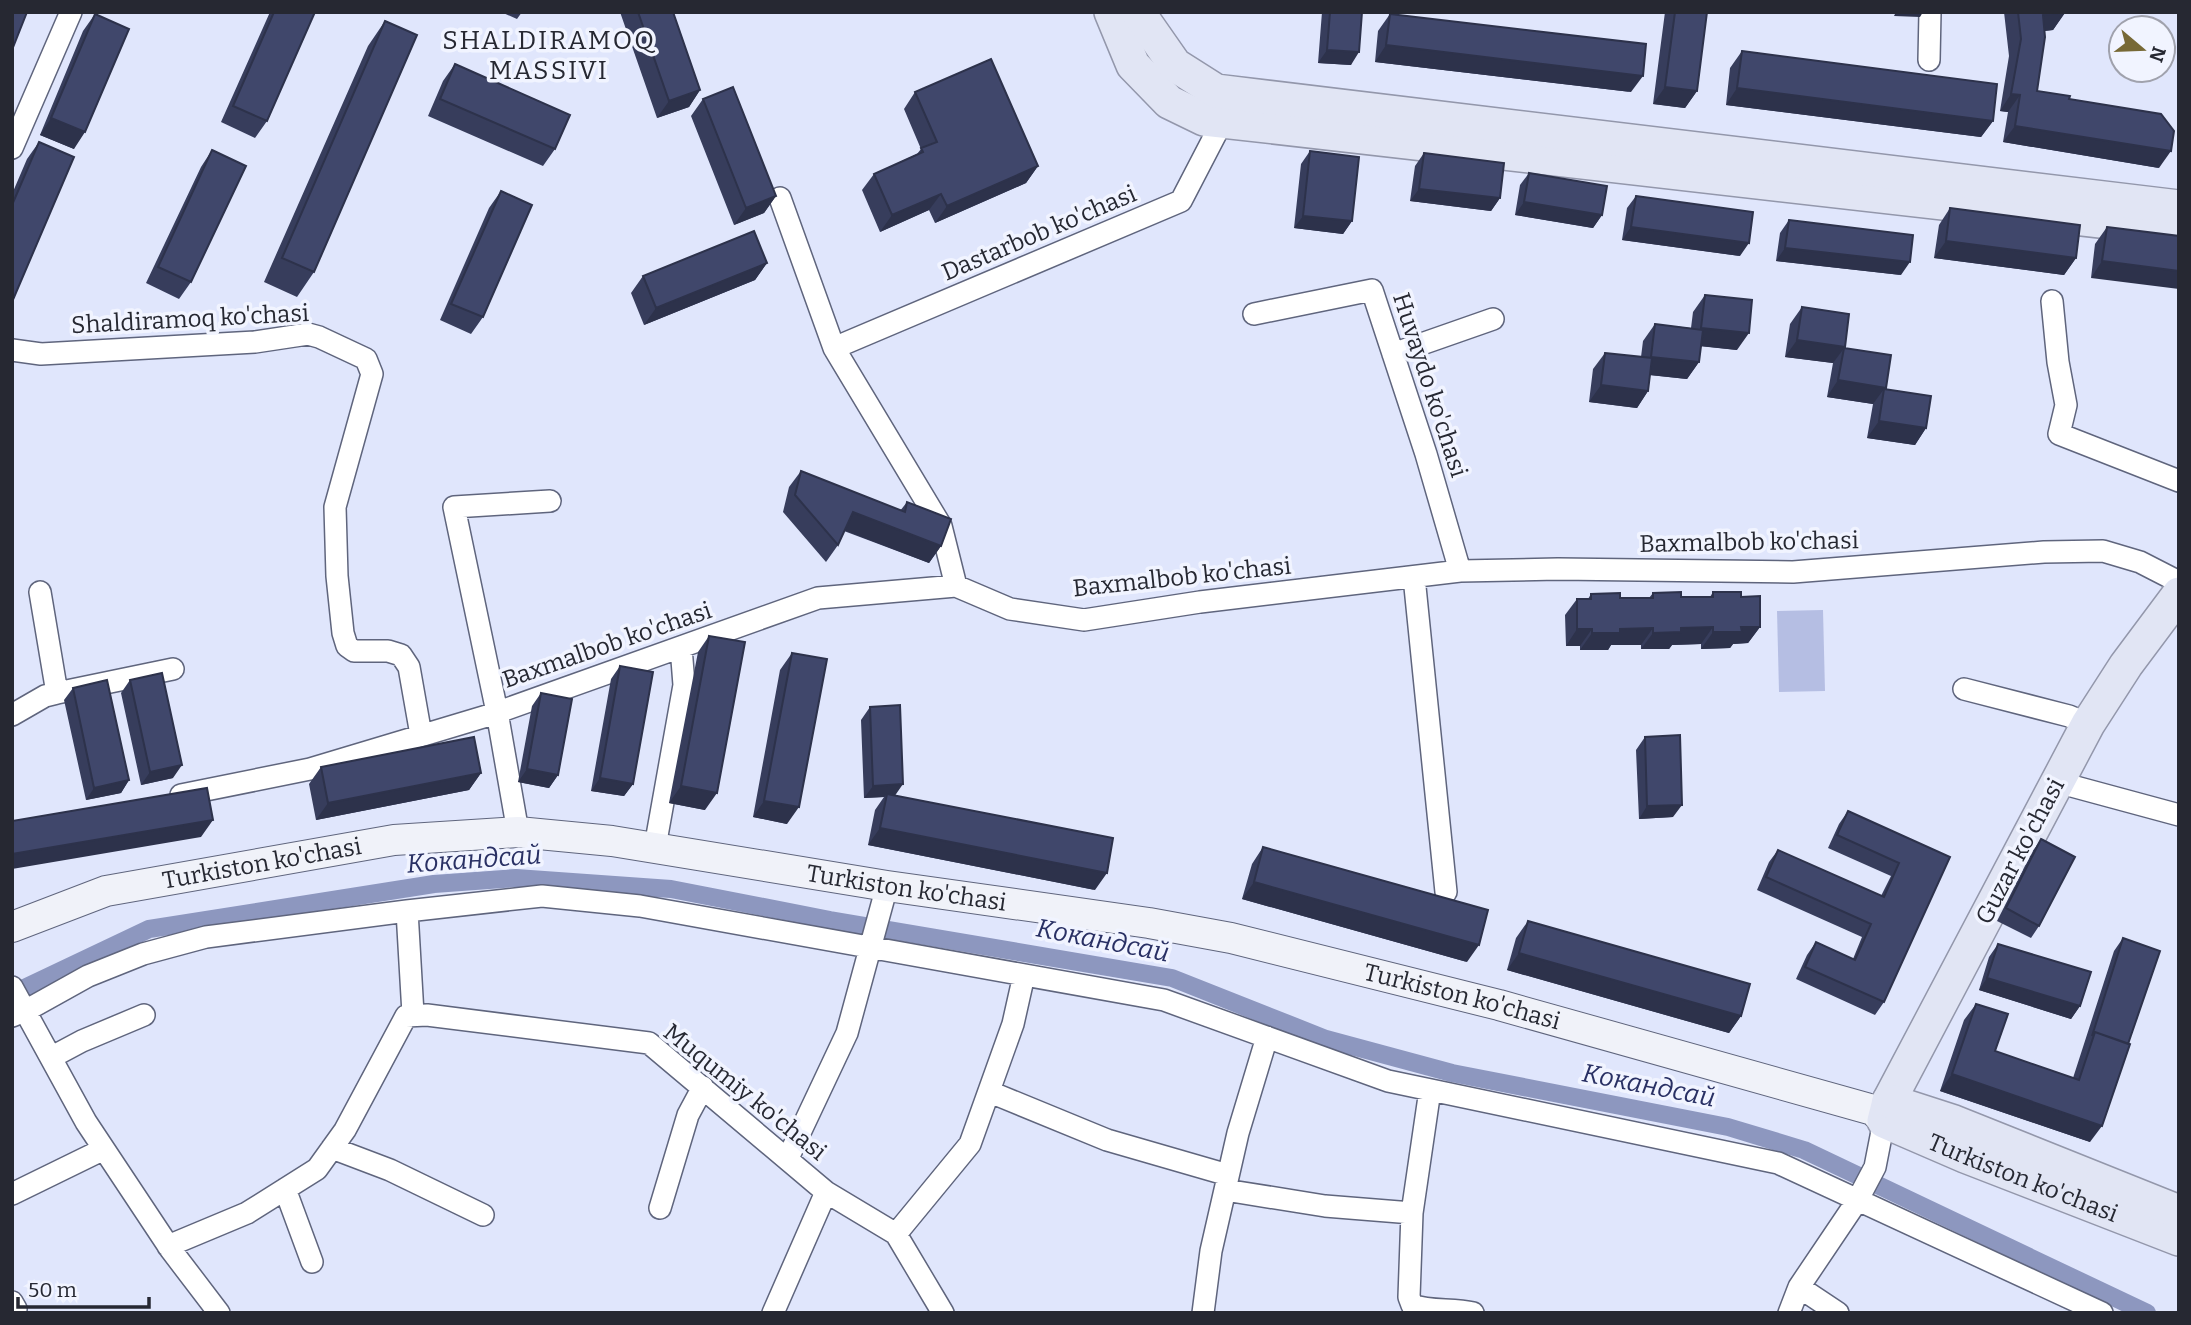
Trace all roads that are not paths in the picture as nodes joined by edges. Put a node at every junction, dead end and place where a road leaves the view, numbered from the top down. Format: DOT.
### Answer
graph roads {
  1 [pos="72,12"];
  2 [pos="1111,12"];
  3 [pos="1138,12"];
  4 [pos="1930,12"];
  5 [pos="1929,60"];
  6 [pos="1222,122"];
  7 [pos="12,148"];
  8 [pos="780,198"];
  9 [pos="2179,207"];
  10 [pos="2179,230"];
  11 [pos="2052,301"];
  12 [pos="1254,314"];
  13 [pos="1493,319"];
  14 [pos="834,348"];
  15 [pos="12,350"];
  16 [pos="1393,354"];
  17 [pos="2179,481"];
  18 [pos="550,501"];
  19 [pos="1460,571"];
  20 [pos="1414,577"];
  21 [pos="2179,582"];
  22 [pos="956,586"];
  23 [pos="40,592"];
  24 [pos="2179,594"];
  25 [pos="681,647"];
  26 [pos="173,669"];
  27 [pos="1964,689"];
  28 [pos="57,693"];
  29 [pos="497,712"];
  30 [pos="12,715"];
  31 [pos="2088,723"];
  32 [pos="421,736"];
  33 [pos="2057,782"];
  34 [pos="161,800"];
  35 [pos="2179,815"];
  36 [pos="518,832"];
  37 [pos="655,847"];
  38 [pos="1446,892"];
  39 [pos="883,898"];
  40 [pos="407,911"];
  41 [pos="12,927"];
  42 [pos="871,947"];
  43 [pos="1024,975"];
  44 [pos="18,1003"];
  45 [pos="413,1014"];
  46 [pos="144,1016"];
  47 [pos="1267,1037"];
  48 [pos="52,1057"];
  49 [pos="703,1087"];
  50 [pos="1430,1090"];
  51 [pos="990,1092"];
  52 [pos="1882,1111"];
  53 [pos="332,1148"];
  54 [pos="104,1149"];
  55 [pos="788,1158"];
  56 [pos="1226,1183"];
  57 [pos="285,1189"];
  58 [pos="827,1192"];
  59 [pos="12,1194"];
  60 [pos="1857,1201"];
  61 [pos="660,1208"];
  62 [pos="2179,1212"];
  63 [pos="1412,1213"];
  64 [pos="483,1216"];
  65 [pos="896,1234"];
  66 [pos="2179,1239"];
  67 [pos="168,1246"];
  68 [pos="312,1262"];
  69 [pos="1799,1287"];
  70 [pos="1463,1312"];
  71 [pos="219,1313"];
  72 [pos="773,1313"];
  73 [pos="943,1313"];
  74 [pos="1203,1313"];
  75 [pos="1789,1313"];
  76 [pos="1838,1313"];
  77 [pos="2102,1313"];
  1 -- 7 [label="street"];
  2 -- 6 [label="main road"];
  3 -- 9 [label="main road"];
  4 -- 5 [label="street"];
  6 -- 10 [label="main road"];
  6 -- 14 [label="street, Dastarbob ko'chasi"];
  8 -- 14 [label="street"];
  11 -- 17 [label="street"];
  12 -- 16 [label="street, Huvaydo ko'chasi"];
  13 -- 16 [label="street"];
  14 -- 22 [label="street"];
  15 -- 32 [label="street, Shaldiramoq ko'chasi"];
  16 -- 19 [label="street, Huvaydo ko'chasi"];
  18 -- 29 [label="street"];
  19 -- 20 [label="street, Baxmalbob ko'chasi"];
  19 -- 21 [label="street, Baxmalbob ko'chasi"];
  20 -- 22 [label="street, Baxmalbob ko'chasi"];
  20 -- 38 [label="street"];
  22 -- 25 [label="street, Baxmalbob ko'chasi"];
  23 -- 28 [label="street"];
  24 -- 31 [label="main road, Guzar ko'chasi"];
  25 -- 29 [label="street, Baxmalbob ko'chasi"];
  25 -- 37 [label="street"];
  26 -- 28 [label="street"];
  27 -- 31 [label="street"];
  28 -- 30 [label="street"];
  29 -- 32 [label="street, Baxmalbob ko'chasi"];
  29 -- 36 [label="street"];
  31 -- 33 [label="main road, Guzar ko'chasi"];
  32 -- 34 [label="street, Baxmalbob ko'chasi"];
  33 -- 35 [label="street"];
  33 -- 52 [label="main road, Guzar ko'chasi"];
  36 -- 37 [label="main road, Turkiston ko'chasi"];
  36 -- 41 [label="main road, Turkiston ko'chasi"];
  37 -- 39 [label="main road, Turkiston ko'chasi"];
  39 -- 42 [label="street"];
  39 -- 52 [label="main road, Turkiston ko'chasi"];
  40 -- 42 [label="street"];
  40 -- 44 [label="street"];
  40 -- 45 [label="street"];
  42 -- 43 [label="street"];
  42 -- 55 [label="street"];
  43 -- 47 [label="street"];
  43 -- 51 [label="street"];
  44 -- 48 [label="street"];
  45 -- 49 [label="street, Muqumiy ko'chasi"];
  45 -- 53 [label="street"];
  46 -- 48 [label="street"];
  47 -- 50 [label="street"];
  47 -- 56 [label="street"];
  48 -- 54 [label="street"];
  49 -- 55 [label="street, Muqumiy ko'chasi"];
  49 -- 61 [label="street"];
  50 -- 60 [label="street"];
  50 -- 63 [label="street"];
  51 -- 56 [label="street"];
  51 -- 65 [label="street"];
  52 -- 60 [label="street"];
  52 -- 62 [label="main road, Turkiston ko'chasi"];
  52 -- 66 [label="main road, Turkiston ko'chasi"];
  53 -- 57 [label="street"];
  53 -- 64 [label="street"];
  54 -- 59 [label="street"];
  54 -- 67 [label="street"];
  55 -- 58 [label="street, Muqumiy ko'chasi"];
  56 -- 63 [label="street"];
  56 -- 74 [label="street"];
  57 -- 67 [label="street"];
  57 -- 68 [label="street"];
  58 -- 65 [label="street, Muqumiy ko'chasi"];
  58 -- 72 [label="street"];
  60 -- 69 [label="street"];
  60 -- 77 [label="street"];
  63 -- 70 [label="street"];
  65 -- 73 [label="street, Muqumiy ko'chasi"];
  67 -- 71 [label="street"];
  69 -- 75 [label="street"];
  69 -- 76 [label="street"];
}
